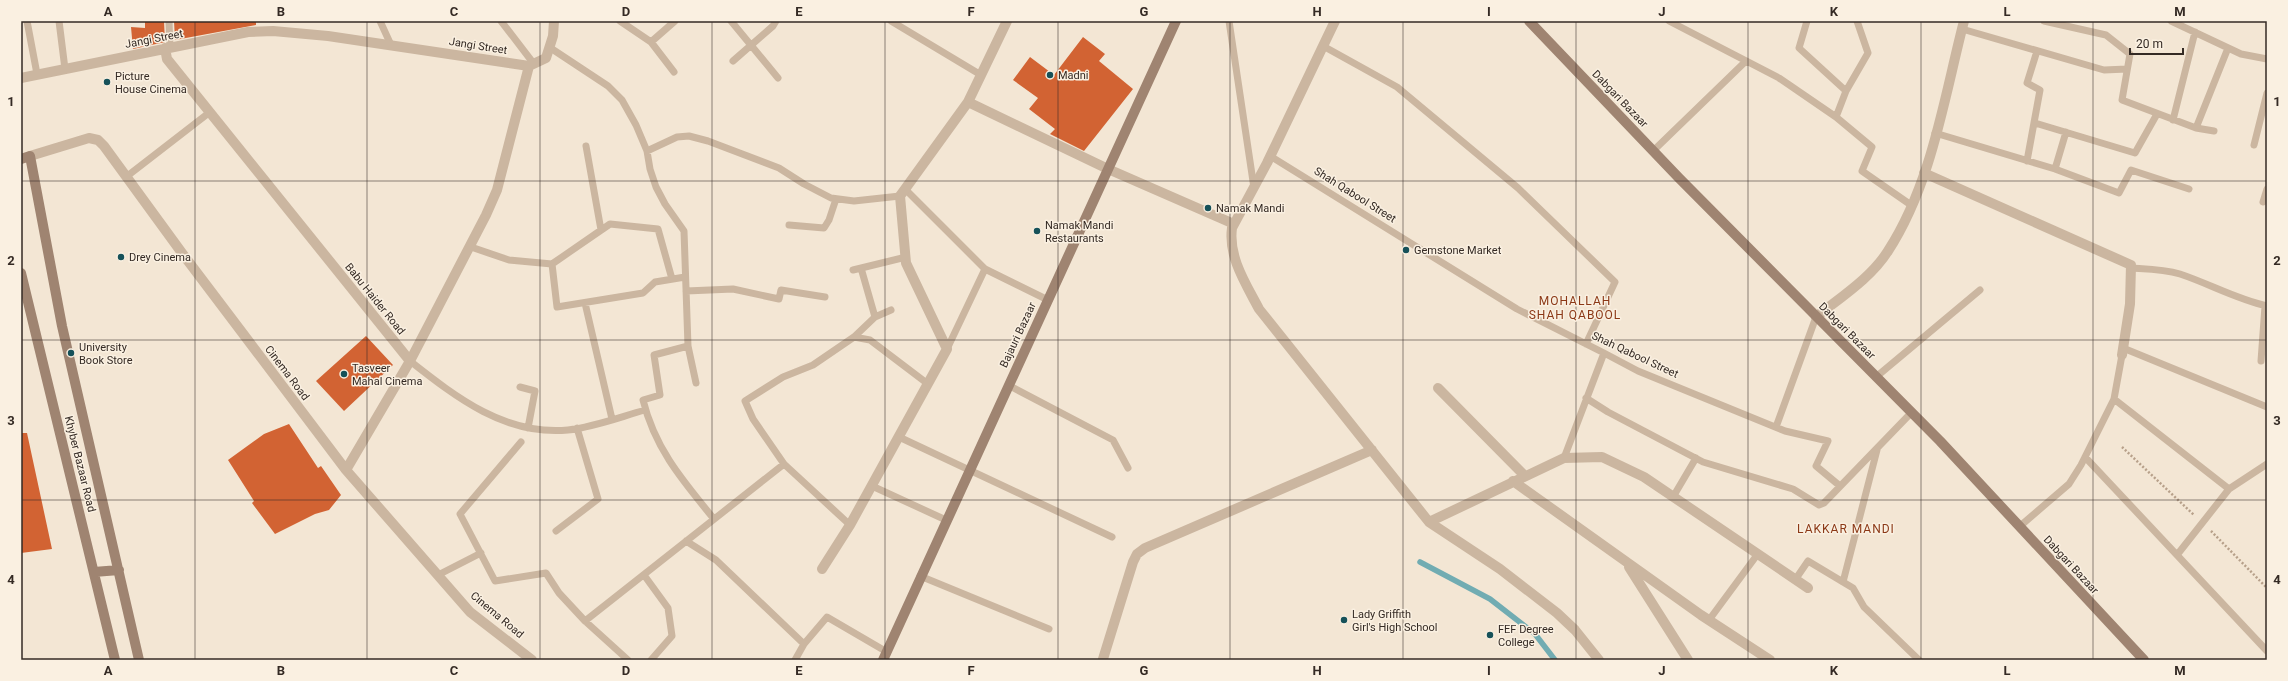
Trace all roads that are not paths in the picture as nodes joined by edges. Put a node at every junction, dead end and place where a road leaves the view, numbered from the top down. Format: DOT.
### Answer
graph roads {
  1 [pos="28,21"];
  2 [pos="58,21"];
  3 [pos="169,21"];
  4 [pos="380,21"];
  5 [pos="501,21"];
  6 [pos="554,21"];
  7 [pos="620,21"];
  8 [pos="676,21"];
  9 [pos="731,21"];
  10 [pos="776,21"];
  11 [pos="891,21"];
  12 [pos="1007,21"];
  13 [pos="1176,21"];
  14 [pos="1229,21"];
  15 [pos="1335,21"];
  16 [pos="1529,21"];
  17 [pos="1669,21"];
  18 [pos="1807,21"];
  19 [pos="1857,21"];
  20 [pos="2044,21"];
  21 [pos="2171,21"];
  22 [pos="2073,24"];
  23 [pos="1963,25"];
  24 [pos="2188,25"];
  25 [pos="2195,32"];
  26 [pos="651,42"];
  27 [pos="391,45"];
  28 [pos="751,45"];
  29 [pos="1323,46"];
  30 [pos="168,48"];
  31 [pos="549,48"];
  32 [pos="2228,48"];
  33 [pos="2038,51"];
  34 [pos="2267,59"];
  35 [pos="733,61"];
  36 [pos="1746,61"];
  37 [pos="532,65"];
  38 [pos="65,69"];
  39 [pos="2127,69"];
  40 [pos="674,72"];
  41 [pos="37,74"];
  42 [pos="981,75"];
  43 [pos="21,78"];
  44 [pos="778,78"];
  45 [pos="1846,91"];
  46 [pos="2267,93"];
  47 [pos="968,102"];
  48 [pos="210,112"];
  49 [pos="2157,114"];
  50 [pos="1836,117"];
  51 [pos="2173,120"];
  52 [pos="2035,123"];
  53 [pos="2196,128"];
  54 [pos="2214,131"];
  55 [pos="2066,132"];
  56 [pos="1935,133"];
  57 [pos="586,146"];
  58 [pos="2254,146"];
  59 [pos="647,151"];
  60 [pos="1653,151"];
  61 [pos="1270,156"];
  62 [pos="25,158"];
  63 [pos="2027,161"];
  64 [pos="1108,168"];
  65 [pos="2055,169"];
  66 [pos="1924,173"];
  67 [pos="126,176"];
  68 [pos="1254,188"];
  69 [pos="2189,189"];
  70 [pos="2267,189"];
  71 [pos="903,192"];
  72 [pos="836,199"];
  73 [pos="2263,202"];
  74 [pos="1911,205"];
  75 [pos="1234,224"];
  76 [pos="789,226"];
  77 [pos="601,230"];
  78 [pos="470,247"];
  79 [pos="906,257"];
  80 [pos="552,264"];
  81 [pos="861,268"];
  82 [pos="985,268"];
  83 [pos="2131,268"];
  84 [pos="853,270"];
  85 [pos="21,273"];
  86 [pos="685,278"];
  87 [pos="672,279"];
  88 [pos="1980,290"];
  89 [pos="686,291"];
  90 [pos="825,296"];
  91 [pos="1048,300"];
  92 [pos="585,303"];
  93 [pos="2266,306"];
  94 [pos="890,310"];
  95 [pos="874,317"];
  96 [pos="1816,317"];
  97 [pos="854,337"];
  98 [pos="2265,342"];
  99 [pos="1586,344"];
  100 [pos="688,346"];
  101 [pos="947,349"];
  102 [pos="2122,351"];
  103 [pos="1604,353"];
  104 [pos="410,361"];
  105 [pos="2261,361"];
  106 [pos="1876,377"];
  107 [pos="696,383"];
  108 [pos="928,384"];
  109 [pos="1008,385"];
  110 [pos="520,387"];
  111 [pos="1438,388"];
  112 [pos="1586,398"];
  113 [pos="2114,399"];
  114 [pos="2267,407"];
  115 [pos="645,410"];
  116 [pos="1911,413"];
  117 [pos="612,419"];
  118 [pos="1776,427"];
  119 [pos="528,428"];
  120 [pos="577,428"];
  121 [pos="899,437"];
  122 [pos="521,442"];
  123 [pos="1877,448"];
  124 [pos="1372,450"];
  125 [pos="2085,457"];
  126 [pos="1564,458"];
  127 [pos="1696,458"];
  128 [pos="784,464"];
  129 [pos="2267,464"];
  130 [pos="1128,468"];
  131 [pos="346,470"];
  132 [pos="969,471"];
  133 [pos="1525,476"];
  134 [pos="1513,481"];
  135 [pos="872,486"];
  136 [pos="1840,486"];
  137 [pos="2228,489"];
  138 [pos="1673,497"];
  139 [pos="714,519"];
  140 [pos="946,520"];
  141 [pos="1429,522"];
  142 [pos="850,525"];
  143 [pos="2019,527"];
  144 [pos="556,531"];
  145 [pos="1112,537"];
  146 [pos="686,541"];
  147 [pos="481,553"];
  148 [pos="1757,554"];
  149 [pos="2177,555"];
  150 [pos="1627,563"];
  151 [pos="822,569"];
  152 [pos="119,570"];
  153 [pos="94,572"];
  154 [pos="644,575"];
  155 [pos="438,576"];
  156 [pos="920,576"];
  157 [pos="1795,580"];
  158 [pos="1843,582"];
  159 [pos="1808,588"];
  160 [pos="1709,620"];
  161 [pos="585,621"];
  162 [pos="1049,629"];
  163 [pos="804,644"];
  164 [pos="2267,652"];
  165 [pos="885,656"];
  166 [pos="1103,659"];
  167 [pos="115,660"];
  168 [pos="139,660"];
  169 [pos="532,660"];
  170 [pos="628,660"];
  171 [pos="651,660"];
  172 [pos="795,660"];
  173 [pos="1598,660"];
  174 [pos="1688,660"];
  175 [pos="1770,660"];
  176 [pos="1919,660"];
  177 [pos="2144,660"];
  1 -- 41 [label="lane"];
  2 -- 38 [label="lane"];
  3 -- 30 [label="lane"];
  4 -- 27 [label="lane"];
  5 -- 37 [label="lane"];
  6 -- 31 [label="street"];
  7 -- 26 [label="lane"];
  8 -- 26 [label="lane"];
  9 -- 28 [label="lane"];
  10 -- 28 [label="lane"];
  11 -- 42 [label="lane"];
  12 -- 42 [label="street"];
  13 -- 64 [label="street, Bajauri Bazaar"];
  14 -- 68 [label="lane"];
  15 -- 29 [label="street"];
  16 -- 60 [label="street, Dabgari Bazaar"];
  17 -- 36 [label="lane"];
  18 -- 45 [label="lane"];
  19 -- 45 [label="lane"];
  20 -- 22 [label="lane"];
  21 -- 24 [label="lane"];
  22 -- 39 [label="lane"];
  23 -- 33 [label="lane"];
  23 -- 56 [label="street"];
  24 -- 25 [label="lane"];
  25 -- 32 [label="lane"];
  25 -- 51 [label="lane"];
  26 -- 40 [label="lane"];
  27 -- 30 [label="street, Jangi Street"];
  27 -- 37 [label="street, Jangi Street"];
  28 -- 35 [label="lane"];
  28 -- 44 [label="lane"];
  29 -- 61 [label="street"];
  29 -- 99 [label="lane"];
  30 -- 38 [label="street, Jangi Street"];
  30 -- 48 [label="street, Babu Haider Road"];
  31 -- 37 [label="street"];
  31 -- 59 [label="lane"];
  32 -- 34 [label="lane"];
  32 -- 53 [label="lane"];
  33 -- 39 [label="lane"];
  33 -- 52 [label="lane"];
  36 -- 50 [label="lane"];
  36 -- 60 [label="lane"];
  37 -- 78 [label="street"];
  38 -- 41 [label="street, Jangi Street"];
  39 -- 49 [label="lane"];
  41 -- 43 [label="street, Jangi Street"];
  42 -- 47 [label="street"];
  45 -- 50 [label="lane"];
  46 -- 58 [label="lane"];
  47 -- 64 [label="street"];
  47 -- 71 [label="street"];
  48 -- 67 [label="lane"];
  48 -- 104 [label="street, Babu Haider Road"];
  49 -- 51 [label="lane"];
  49 -- 55 [label="lane"];
  50 -- 74 [label="lane"];
  51 -- 53 [label="lane"];
  52 -- 55 [label="lane"];
  52 -- 63 [label="lane"];
  53 -- 54 [label="lane"];
  55 -- 65 [label="lane"];
  56 -- 63 [label="lane"];
  56 -- 66 [label="street"];
  57 -- 77 [label="lane"];
  59 -- 72 [label="lane"];
  59 -- 86 [label="lane"];
  60 -- 96 [label="street, Dabgari Bazaar"];
  61 -- 68 [label="street"];
  61 -- 99 [label="lane, Shah Qabool Street"];
  62 -- 67 [label="street, Cinema Road"];
  62 -- 152 [label="street"];
  63 -- 65 [label="lane"];
  64 -- 75 [label="street"];
  64 -- 91 [label="street, Bajauri Bazaar"];
  65 -- 69 [label="lane"];
  66 -- 74 [label="street"];
  66 -- 83 [label="street"];
  67 -- 131 [label="street, Cinema Road"];
  68 -- 75 [label="street"];
  70 -- 73 [label="lane"];
  71 -- 72 [label="lane"];
  71 -- 79 [label="street"];
  71 -- 82 [label="lane"];
  72 -- 76 [label="lane"];
  74 -- 96 [label="street"];
  75 -- 124 [label="street"];
  77 -- 80 [label="lane"];
  77 -- 87 [label="lane"];
  78 -- 80 [label="lane"];
  78 -- 104 [label="street"];
  79 -- 81 [label="lane"];
  79 -- 101 [label="street"];
  80 -- 92 [label="lane"];
  81 -- 84 [label="lane"];
  81 -- 95 [label="lane"];
  82 -- 91 [label="lane"];
  82 -- 101 [label="lane"];
  83 -- 93 [label="lane"];
  83 -- 102 [label="street"];
  85 -- 153 [label="street, Khyber Bazaar Road"];
  86 -- 87 [label="lane"];
  86 -- 89 [label="lane"];
  87 -- 92 [label="lane"];
  88 -- 106 [label="lane"];
  89 -- 90 [label="lane"];
  89 -- 100 [label="lane"];
  91 -- 109 [label="street, Bajauri Bazaar"];
  92 -- 117 [label="lane"];
  93 -- 98 [label="lane"];
  94 -- 95 [label="lane"];
  95 -- 97 [label="lane"];
  96 -- 106 [label="street, Dabgari Bazaar"];
  96 -- 118 [label="lane"];
  97 -- 108 [label="lane"];
  97 -- 128 [label="lane"];
  98 -- 105 [label="lane"];
  99 -- 103 [label="lane, Shah Qabool Street"];
  100 -- 107 [label="lane"];
  100 -- 115 [label="lane"];
  101 -- 108 [label="street"];
  102 -- 113 [label="lane"];
  102 -- 114 [label="lane"];
  103 -- 112 [label="lane"];
  103 -- 118 [label="lane, Shah Qabool Street"];
  104 -- 119 [label="lane, Babu Haider Road"];
  104 -- 131 [label="street"];
  106 -- 116 [label="street, Dabgari Bazaar"];
  108 -- 121 [label="street"];
  109 -- 130 [label="lane"];
  109 -- 132 [label="street, Bajauri Bazaar"];
  110 -- 119 [label="lane"];
  111 -- 133 [label="street"];
  112 -- 126 [label="lane"];
  112 -- 127 [label="lane"];
  113 -- 125 [label="lane"];
  113 -- 137 [label="lane"];
  115 -- 117 [label="lane, Babu Haider Road"];
  115 -- 139 [label="lane"];
  116 -- 123 [label="lane"];
  116 -- 143 [label="street, Dabgari Bazaar"];
  117 -- 120 [label="lane, Babu Haider Road"];
  118 -- 136 [label="lane, Shah Qabool Street"];
  119 -- 120 [label="lane, Babu Haider Road"];
  120 -- 144 [label="lane"];
  121 -- 132 [label="lane"];
  121 -- 135 [label="street"];
  122 -- 147 [label="lane"];
  123 -- 136 [label="lane"];
  123 -- 158 [label="lane"];
  124 -- 141 [label="street"];
  124 -- 166 [label="street"];
  125 -- 143 [label="lane"];
  125 -- 149 [label="lane"];
  126 -- 133 [label="street"];
  126 -- 138 [label="street"];
  127 -- 136 [label="lane"];
  127 -- 138 [label="lane"];
  128 -- 139 [label="lane"];
  128 -- 142 [label="lane"];
  129 -- 137 [label="lane"];
  131 -- 155 [label="street, Cinema Road"];
  132 -- 140 [label="street, Bajauri Bazaar"];
  132 -- 145 [label="lane"];
  133 -- 134 [label="street"];
  134 -- 141 [label="street"];
  134 -- 150 [label="street"];
  135 -- 140 [label="lane"];
  135 -- 142 [label="street"];
  137 -- 149 [label="lane"];
  138 -- 148 [label="street"];
  139 -- 146 [label="lane"];
  140 -- 156 [label="street, Bajauri Bazaar"];
  141 -- 173 [label="street"];
  142 -- 151 [label="street"];
  143 -- 177 [label="street, Dabgari Bazaar"];
  146 -- 154 [label="lane"];
  146 -- 163 [label="lane"];
  147 -- 155 [label="lane"];
  147 -- 161 [label="lane"];
  148 -- 157 [label="street"];
  148 -- 160 [label="lane"];
  149 -- 164 [label="lane"];
  150 -- 160 [label="street"];
  150 -- 174 [label="street"];
  152 -- 153 [label="street"];
  152 -- 168 [label="street"];
  153 -- 167 [label="street, Khyber Bazaar Road"];
  154 -- 161 [label="lane"];
  154 -- 171 [label="lane"];
  155 -- 169 [label="street, Cinema Road"];
  156 -- 162 [label="lane"];
  156 -- 165 [label="street, Bajauri Bazaar"];
  157 -- 158 [label="lane"];
  157 -- 159 [label="street"];
  158 -- 176 [label="lane"];
  160 -- 175 [label="street"];
  161 -- 170 [label="lane"];
  163 -- 165 [label="lane"];
  163 -- 172 [label="lane"];
}
